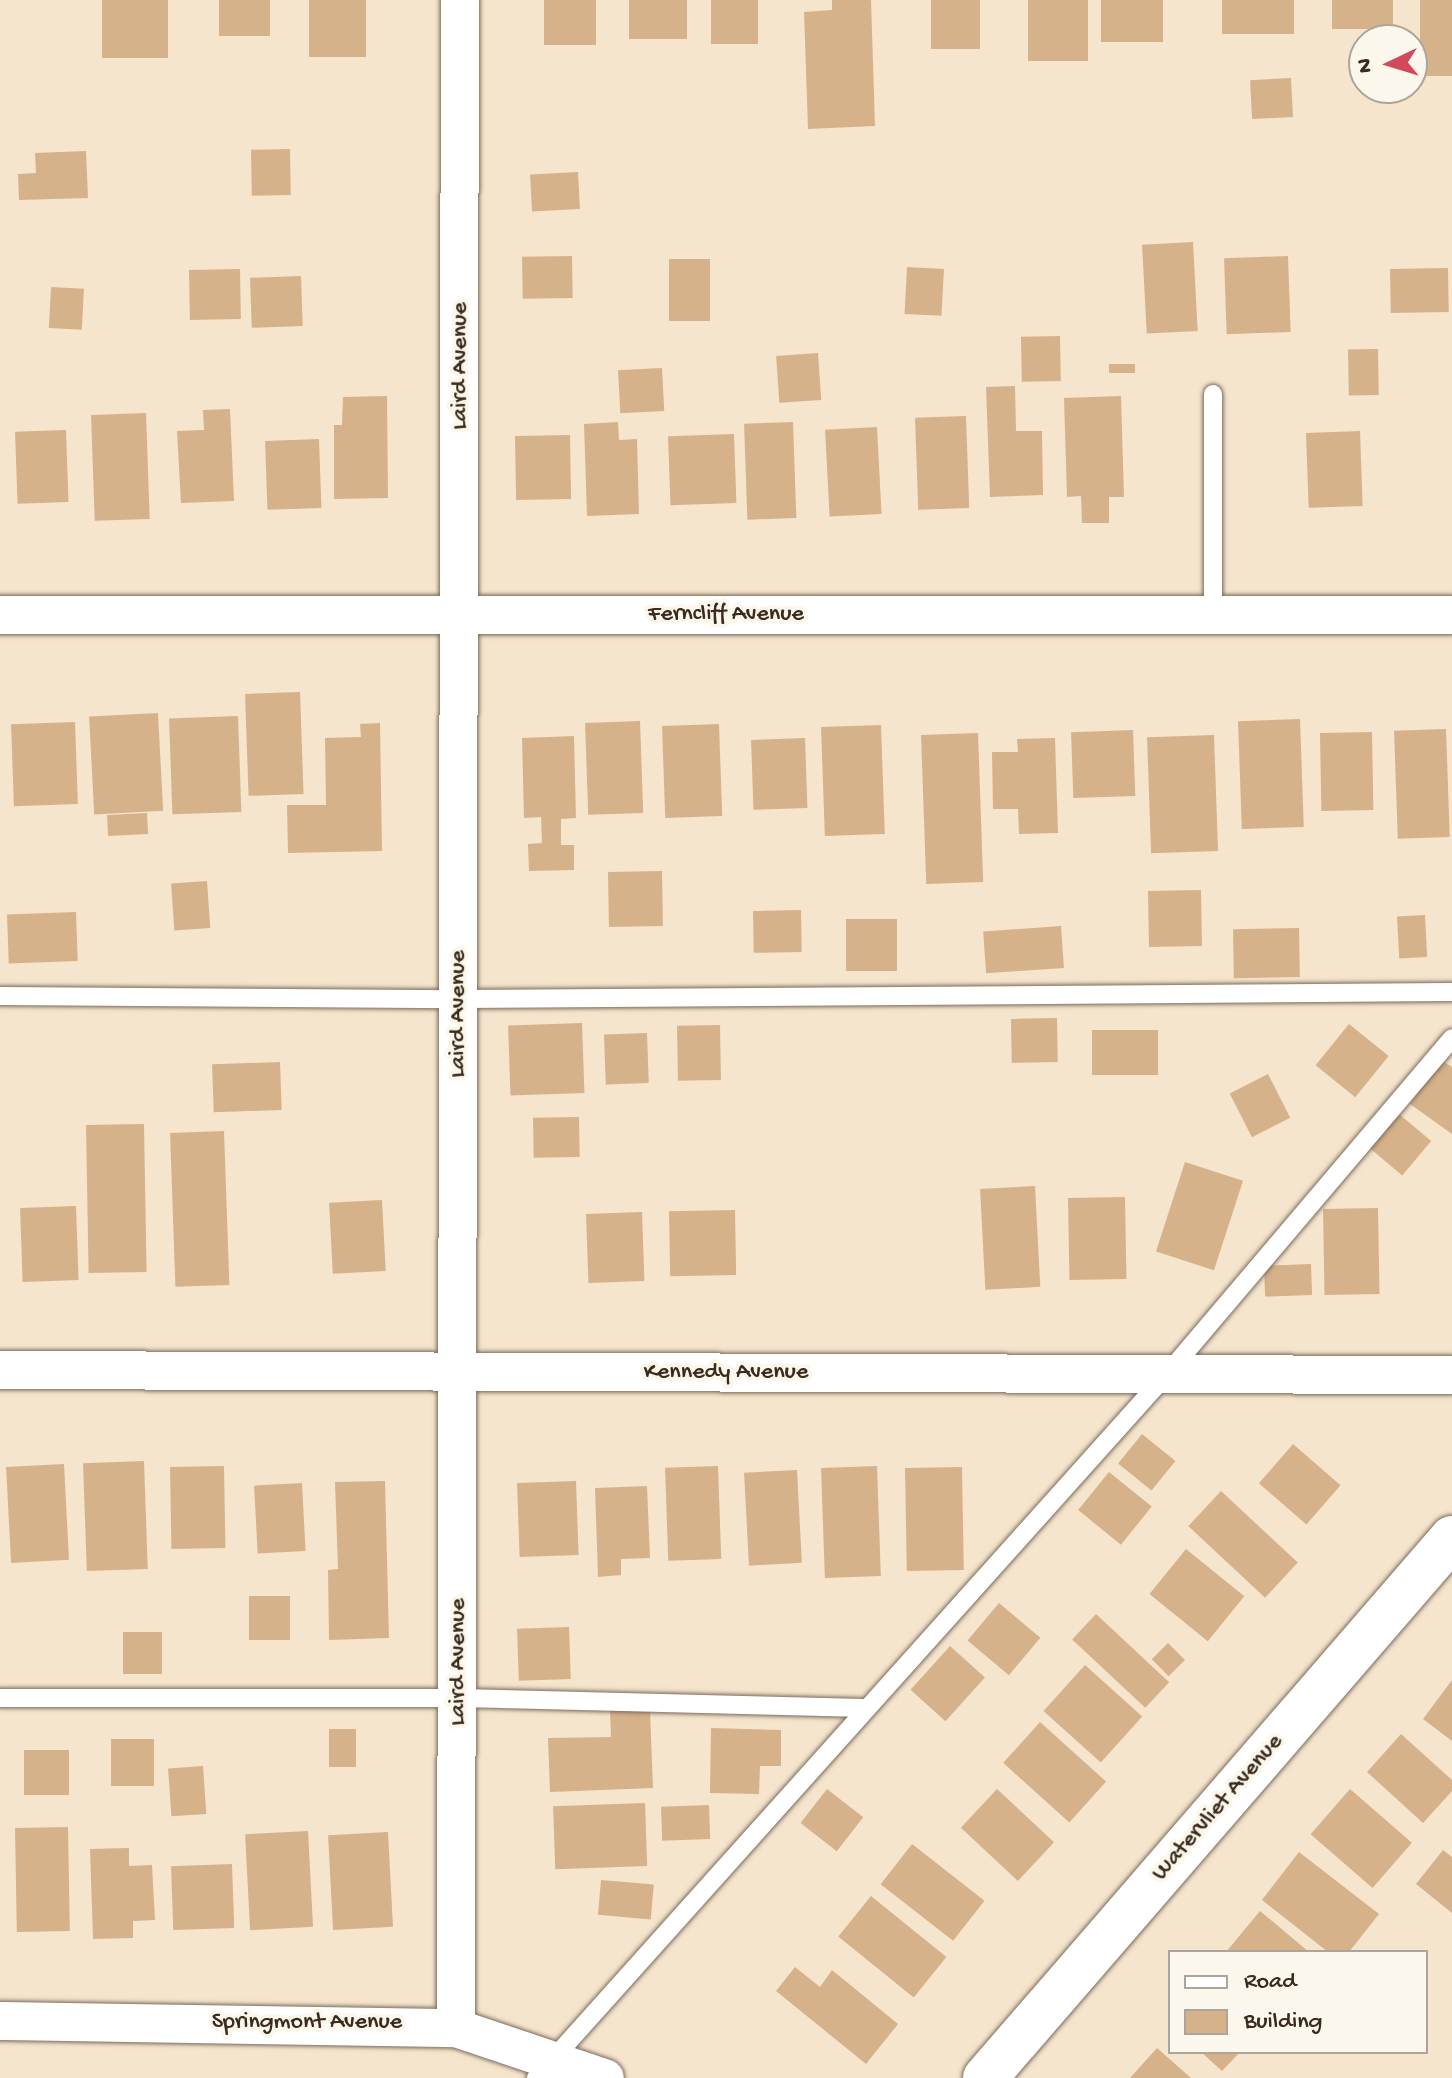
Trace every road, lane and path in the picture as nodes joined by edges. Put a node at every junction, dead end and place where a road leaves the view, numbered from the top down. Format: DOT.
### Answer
graph roads {
  1 [pos="460,0"];
  2 [pos="1213,394"];
  3 [pos="0,615"];
  4 [pos="1213,615"];
  5 [pos="1452,615"];
  6 [pos="461,616"];
  7 [pos="1452,992"];
  8 [pos="0,996"];
  9 [pos="458,999"];
  10 [pos="1452,1038"];
  11 [pos="0,1370"];
  12 [pos="459,1372"];
  13 [pos="1168,1373"];
  14 [pos="1452,1375"];
  15 [pos="1452,1538"];
  16 [pos="0,1698"];
  17 [pos="459,1698"];
  18 [pos="864,1708"];
  19 [pos="0,2021"];
  20 [pos="456,2028"];
  21 [pos="544,2067"];
  22 [pos="605,2078"];
  23 [pos="985,2078"];
  1 -- 6 [label="street, Laird Avenue"];
  2 -- 4 [label="lane"];
  3 -- 6 [label="street, Ferncliff Avenue"];
  4 -- 5 [label="street, Ferncliff Avenue"];
  4 -- 6 [label="street, Ferncliff Avenue"];
  6 -- 9 [label="street, Laird Avenue"];
  7 -- 9 [label="lane"];
  8 -- 9 [label="lane"];
  9 -- 12 [label="street, Laird Avenue"];
  10 -- 13 [label="lane"];
  11 -- 12 [label="street, Kennedy Avenue"];
  12 -- 13 [label="street, Kennedy Avenue"];
  12 -- 17 [label="street, Laird Avenue"];
  13 -- 14 [label="street, Kennedy Avenue"];
  13 -- 18 [label="lane"];
  15 -- 23 [label="street, Watervliet Avenue"];
  16 -- 17 [label="lane"];
  17 -- 18 [label="lane"];
  17 -- 20 [label="street, Laird Avenue"];
  18 -- 21 [label="lane"];
  19 -- 20 [label="street, Springmont Avenue"];
  20 -- 21 [label="street, Springmont Avenue"];
  21 -- 22 [label="street, Springmont Avenue"];
}
